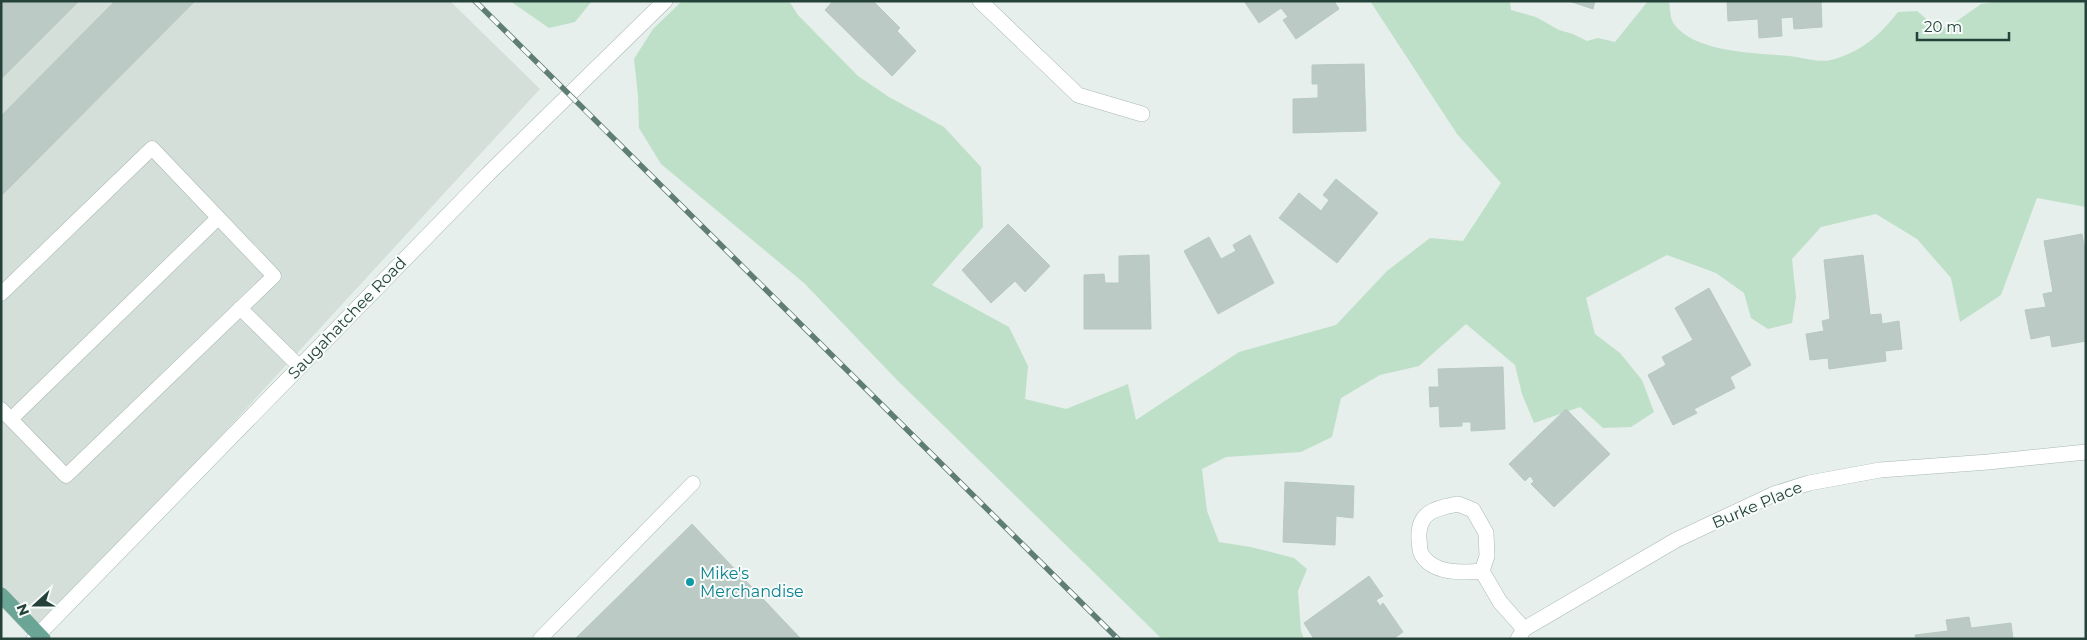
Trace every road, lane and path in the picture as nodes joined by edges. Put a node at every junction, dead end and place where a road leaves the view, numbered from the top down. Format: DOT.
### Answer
graph roads {
  1 [pos="665,1"];
  2 [pos="980,1"];
  3 [pos="1142,114"];
  4 [pos="218,218"];
  5 [pos="1,294"];
  6 [pos="240,308"];
  7 [pos="300,367"];
  8 [pos="6,414"];
  9 [pos="2086,452"];
  10 [pos="693,483"];
  11 [pos="1482,571"];
  12 [pos="1,595"];
  13 [pos="1521,634"];
  14 [pos="39,637"];
  15 [pos="540,639"];
  1 -- 7 [label="street, Saugahatchee Road"];
  2 -- 3 [label="street"];
  4 -- 5 [label="lane"];
  4 -- 6 [label="lane"];
  4 -- 8 [label="lane"];
  6 -- 7 [label="lane"];
  6 -- 8 [label="lane"];
  7 -- 14 [label="street, Saugahatchee Road"];
  9 -- 13 [label="street, Burke Place"];
  10 -- 15 [label="lane"];
  11 -- 11 [label="street"];
  11 -- 13 [label="street"];
  12 -- 14 [label="main road"];
}
